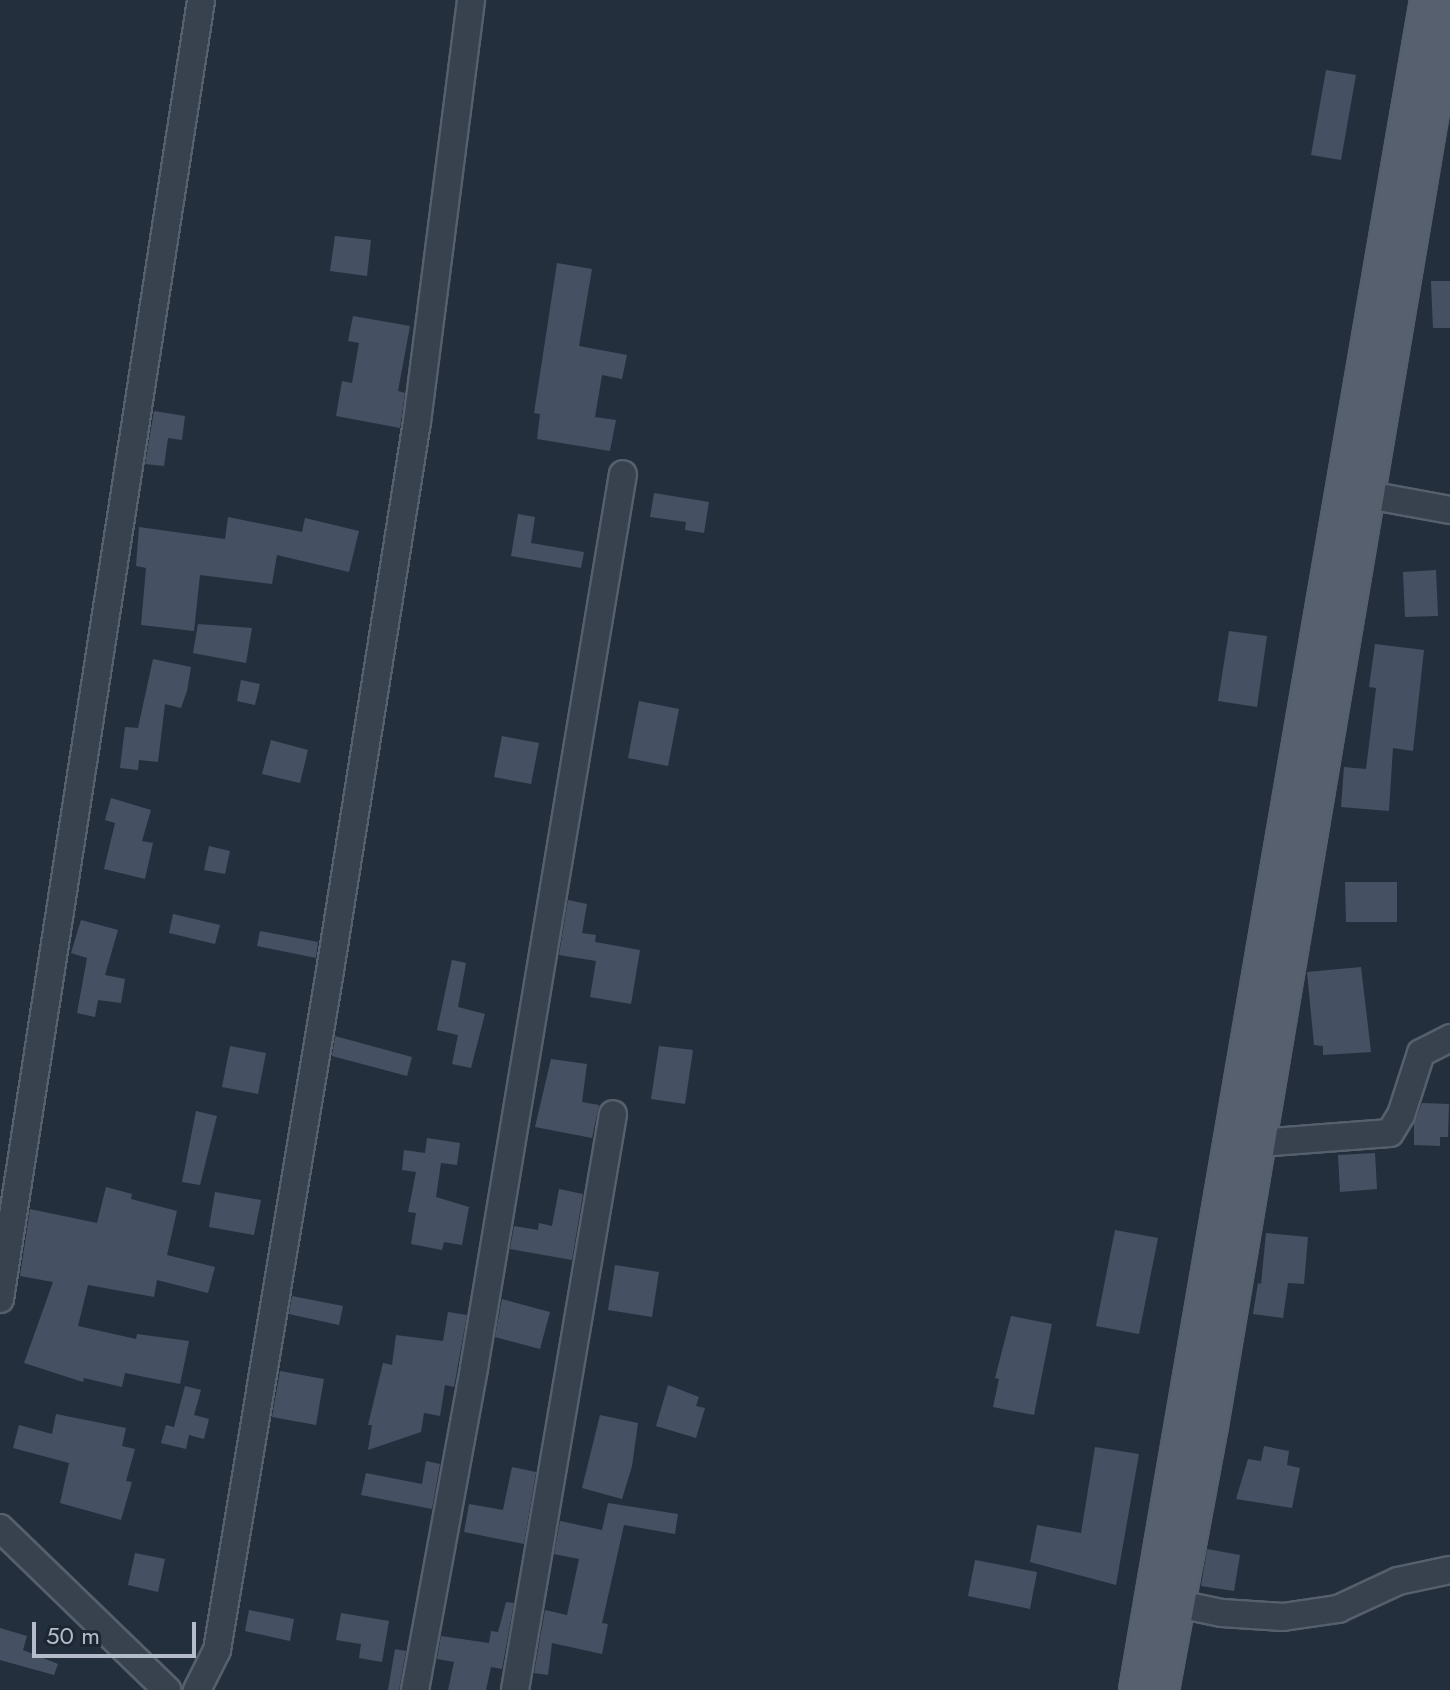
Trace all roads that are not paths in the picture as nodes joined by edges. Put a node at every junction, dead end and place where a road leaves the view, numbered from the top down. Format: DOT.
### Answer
graph roads {
  1 [pos="201,0"];
  2 [pos="471,0"];
  3 [pos="1427,0"];
  4 [pos="1450,6"];
  5 [pos="1360,461"];
  6 [pos="623,474"];
  7 [pos="1368,495"];
  8 [pos="1450,510"];
  9 [pos="1450,1038"];
  10 [pos="613,1114"];
  11 [pos="1259,1143"];
  12 [pos="0,1299"];
  13 [pos="0,1528"];
  14 [pos="1450,1570"];
  15 [pos="1164,1601"];
  16 [pos="167,1690"];
  17 [pos="197,1690"];
  18 [pos="415,1690"];
  19 [pos="515,1690"];
  20 [pos="1136,1690"];
  21 [pos="1162,1690"];
  1 -- 12 [label="street"];
  2 -- 17 [label="street"];
  3 -- 5 [label="main road"];
  4 -- 5 [label="main road"];
  5 -- 7 [label="main road"];
  5 -- 15 [label="main road"];
  6 -- 18 [label="street"];
  7 -- 8 [label="street"];
  7 -- 11 [label="main road"];
  9 -- 11 [label="street"];
  10 -- 19 [label="street"];
  11 -- 15 [label="main road"];
  13 -- 16 [label="street"];
  14 -- 15 [label="street"];
  15 -- 20 [label="main road"];
  15 -- 21 [label="main road"];
}
